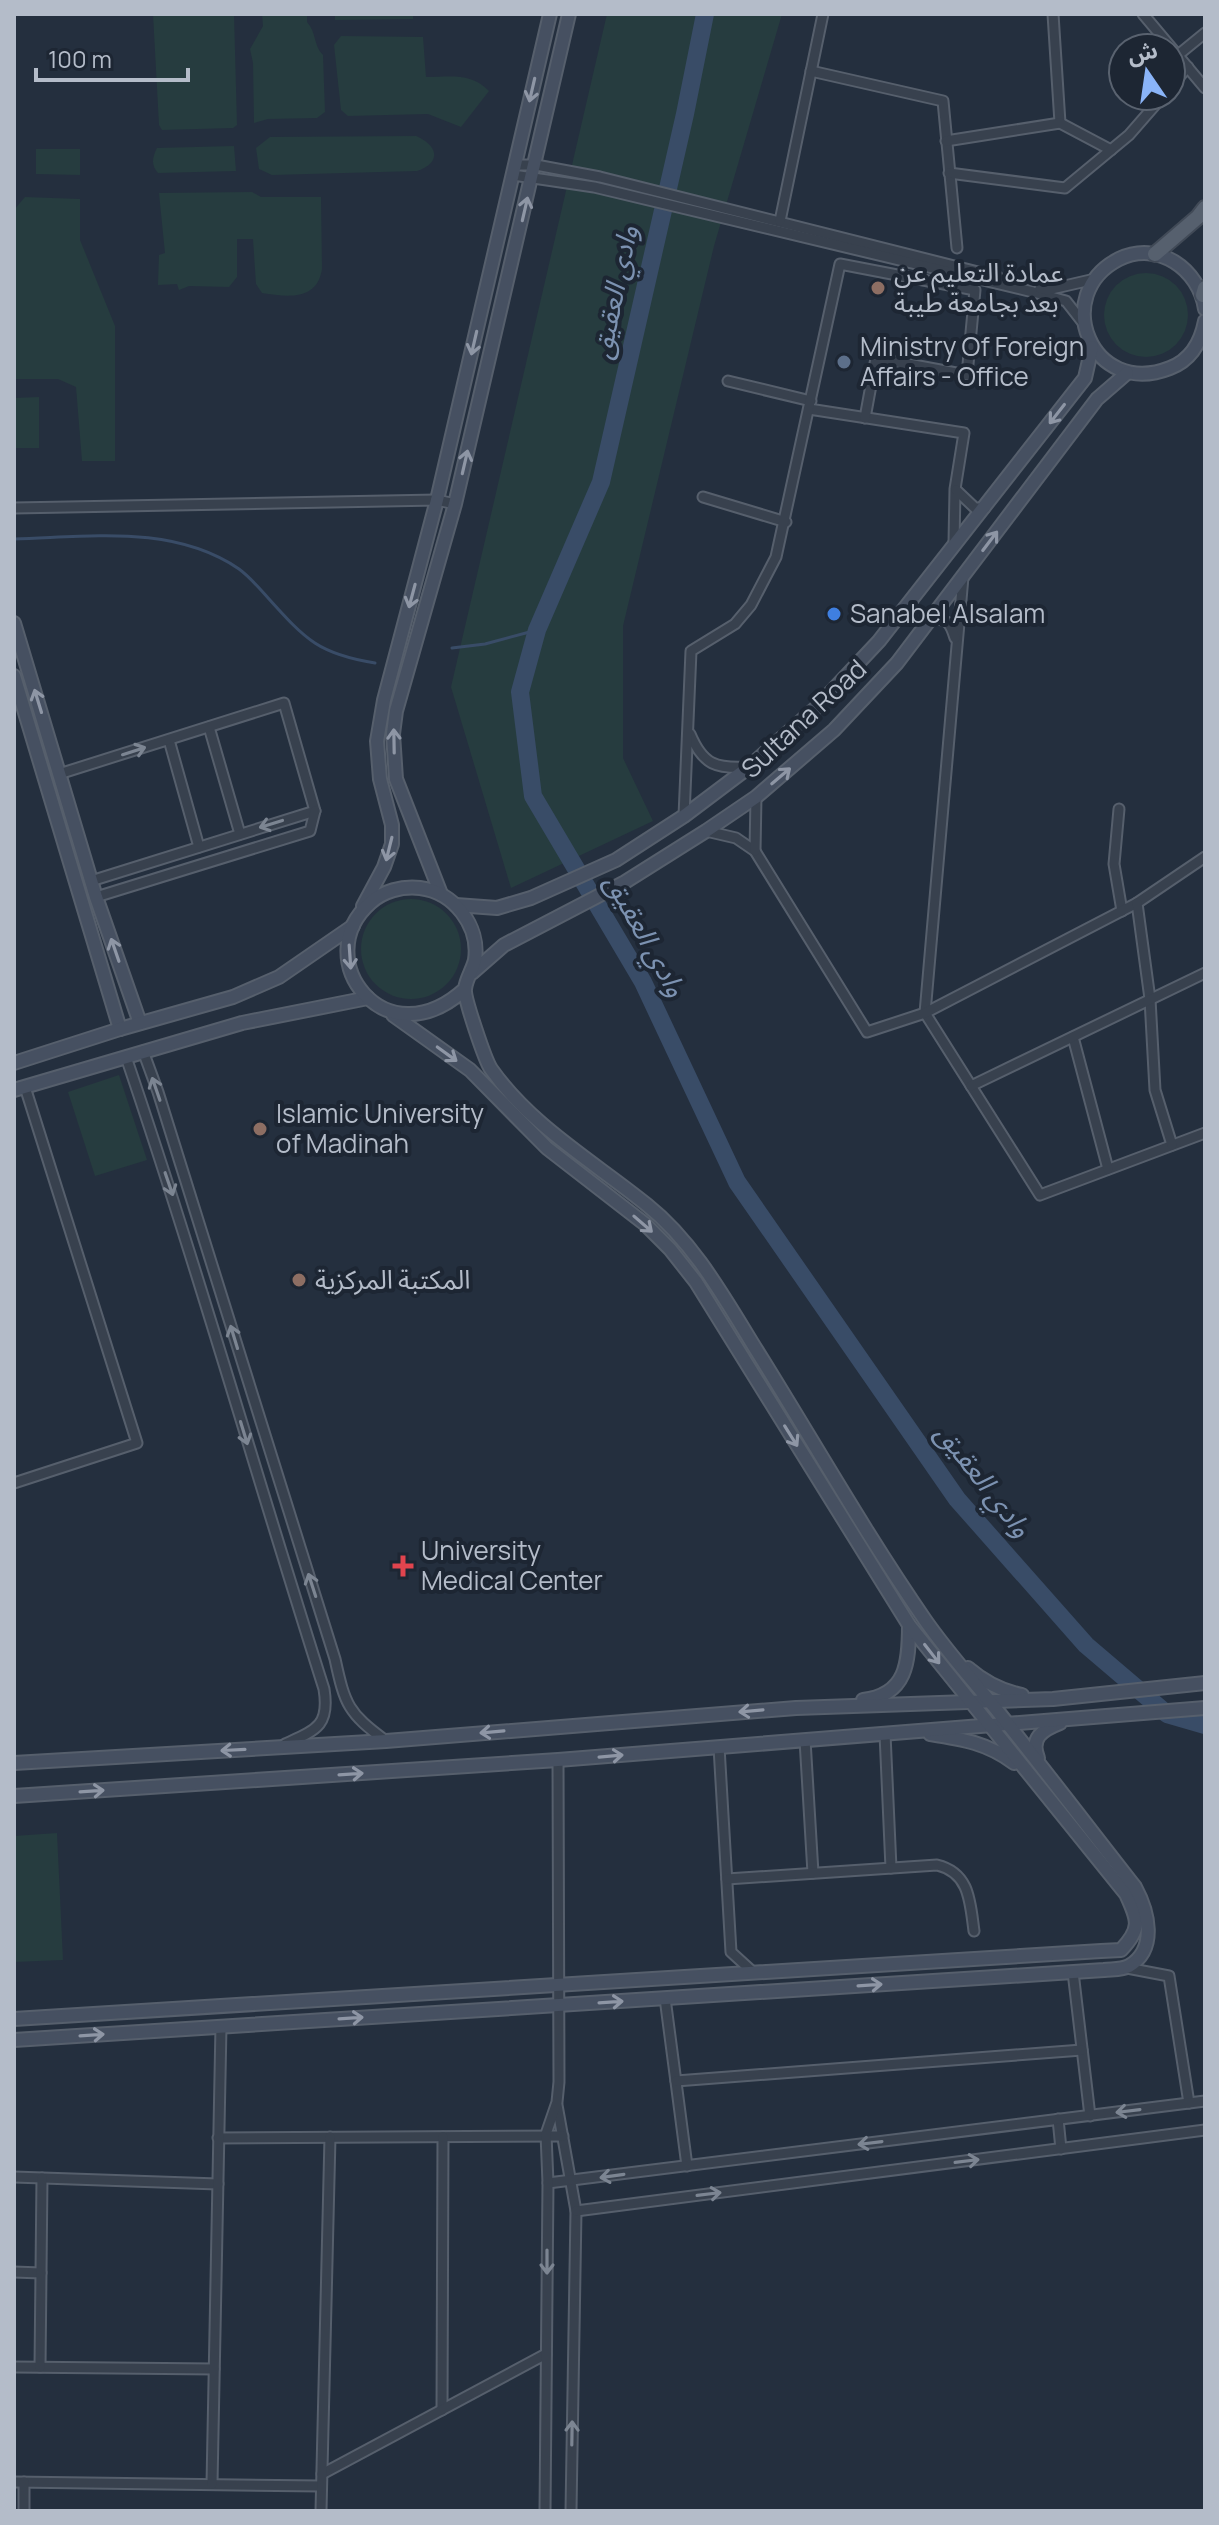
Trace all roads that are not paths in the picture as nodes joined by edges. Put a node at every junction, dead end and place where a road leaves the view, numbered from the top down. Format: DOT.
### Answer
graph roads {
  1 [pos="550,14"];
  2 [pos="569,14"];
  3 [pos="823,14"];
  4 [pos="1053,14"];
  5 [pos="1143,14"];
  6 [pos="1158,32"];
  7 [pos="1205,33"];
  8 [pos="1187,48"];
  9 [pos="1188,67"];
  10 [pos="811,71"];
  11 [pos="1205,88"];
  12 [pos="1149,112"];
  13 [pos="1060,123"];
  14 [pos="946,141"];
  15 [pos="1111,150"];
  16 [pos="514,170"];
  17 [pos="534,171"];
  18 [pos="949,173"];
  19 [pos="1205,208"];
  20 [pos="744,218"];
  21 [pos="780,221"];
  22 [pos="957,248"];
  23 [pos="1155,254"];
  24 [pos="1095,279"];
  25 [pos="1204,297"];
  26 [pos="1205,321"];
  27 [pos="1084,325"];
  28 [pos="1092,347"];
  29 [pos="1127,373"];
  30 [pos="728,381"];
  31 [pos="810,405"];
  32 [pos="865,418"];
  33 [pos="955,489"];
  34 [pos="703,497"];
  35 [pos="437,500"];
  36 [pos="455,504"];
  37 [pos="14,508"];
  38 [pos="985,508"];
  39 [pos="786,522"];
  40 [pos="954,545"];
  41 [pos="963,577"];
  42 [pos="931,619"];
  43 [pos="14,623"];
  44 [pos="957,642"];
  45 [pos="14,676"];
  46 [pos="209,727"];
  47 [pos="688,729"];
  48 [pos="169,740"];
  49 [pos="749,767"];
  50 [pos="59,774"];
  51 [pos="756,797"];
  52 [pos="1119,809"];
  53 [pos="315,811"];
  54 [pos="684,816"];
  55 [pos="706,831"];
  56 [pos="240,834"];
  57 [pos="199,847"];
  58 [pos="755,851"];
  59 [pos="1205,857"];
  60 [pos="91,881"];
  61 [pos="441,894"];
  62 [pos="96,897"];
  63 [pos="1137,903"];
  64 [pos="456,905"];
  65 [pos="1122,911"];
  66 [pos="355,921"];
  67 [pos="472,973"];
  68 [pos="1205,973"];
  69 [pos="465,989"];
  70 [pos="368,998"];
  71 [pos="1150,999"];
  72 [pos="384,1008"];
  73 [pos="925,1013"];
  74 [pos="140,1023"];
  75 [pos="120,1029"];
  76 [pos="1073,1037"];
  77 [pos="82,1042"];
  78 [pos="143,1051"];
  79 [pos="126,1057"];
  80 [pos="14,1063"];
  81 [pos="89,1068"];
  82 [pos="971,1086"];
  83 [pos="20,1088"];
  84 [pos="1205,1133"];
  85 [pos="1172,1145"];
  86 [pos="1108,1169"];
  87 [pos="14,1483"];
  88 [pos="909,1625"];
  89 [pos="943,1644"];
  90 [pos="335,1659"];
  91 [pos="316,1663"];
  92 [pos="1205,1683"];
  93 [pos="1053,1699"];
  94 [pos="990,1701"];
  95 [pos="969,1702"];
  96 [pos="796,1708"];
  97 [pos="1205,1708"];
  98 [pos="1066,1720"];
  99 [pos="1006,1722"];
  100 [pos="986,1724"];
  101 [pos="912,1731"];
  102 [pos="885,1734"];
  103 [pos="805,1740"];
  104 [pos="386,1741"];
  105 [pos="278,1747"];
  106 [pos="719,1747"];
  107 [pos="558,1760"];
  108 [pos="14,1763"];
  109 [pos="1040,1776"];
  110 [pos="14,1796"];
  111 [pos="891,1868"];
  112 [pos="813,1873"];
  113 [pos="727,1879"];
  114 [pos="974,1931"];
  115 [pos="1127,1968"];
  116 [pos="1073,1972"];
  117 [pos="754,1973"];
  118 [pos="560,1985"];
  119 [pos="665,1998"];
  120 [pos="558,2005"];
  121 [pos="14,2019"];
  122 [pos="221,2026"];
  123 [pos="14,2040"];
  124 [pos="1082,2050"];
  125 [pos="676,2081"];
  126 [pos="1205,2101"];
  127 [pos="557,2102"];
  128 [pos="1189,2103"];
  129 [pos="1090,2116"];
  130 [pos="1058,2119"];
  131 [pos="1205,2130"];
  132 [pos="546,2134"];
  133 [pos="563,2136"];
  134 [pos="330,2137"];
  135 [pos="443,2137"];
  136 [pos="218,2138"];
  137 [pos="1061,2149"];
  138 [pos="687,2166"];
  139 [pos="14,2177"];
  140 [pos="42,2178"];
  141 [pos="569,2182"];
  142 [pos="548,2183"];
  143 [pos="218,2184"];
  144 [pos="576,2211"];
  145 [pos="14,2272"];
  146 [pos="41,2273"];
  147 [pos="546,2354"];
  148 [pos="14,2367"];
  149 [pos="40,2367"];
  150 [pos="214,2369"];
  151 [pos="442,2410"];
  152 [pos="322,2474"];
  153 [pos="19,2482"];
  154 [pos="212,2484"];
  155 [pos="321,2486"];
  156 [pos="24,2511"];
  157 [pos="321,2511"];
  158 [pos="545,2511"];
  159 [pos="571,2511"];
  1 -- 16 [label="main road, one-way"];
  2 -- 17 [label="main road"];
  3 -- 10 [label="street"];
  4 -- 13 [label="street"];
  5 -- 6 [label="street"];
  7 -- 8 [label="street"];
  9 -- 11 [label="street"];
  10 -- 14 [label="street"];
  10 -- 21 [label="street"];
  12 -- 15 [label="street"];
  13 -- 14 [label="street"];
  13 -- 15 [label="street"];
  14 -- 18 [label="street"];
  15 -- 18 [label="street"];
  16 -- 17 [label="street"];
  16 -- 35 [label="main road, one-way"];
  17 -- 20 [label="street"];
  17 -- 20 [label="street"];
  36 -- 17 [label="main road, one-way"];
  18 -- 22 [label="street"];
  19 -- 23 [label="main road"];
  20 -- 21 [label="street"];
  20 -- 27 [label="street"];
  21 -- 24 [label="street"];
  23 -- 24 [label="main road"];
  23 -- 25 [label="main road"];
  24 -- 27 [label="main road"];
  26 -- 29 [label="main road"];
  27 -- 28 [label="main road"];
  28 -- 29 [label="main road"];
  28 -- 38 [label="main road, Sultana Road, one-way"];
  41 -- 29 [label="main road, Sultana Road, one-way"];
  30 -- 31 [label="street"];
  31 -- 32 [label="street"];
  31 -- 32 [label="street"];
  31 -- 39 [label="street"];
  32 -- 33 [label="street"];
  33 -- 38 [label="street"];
  33 -- 40 [label="street"];
  34 -- 39 [label="street"];
  35 -- 36 [label="street"];
  35 -- 37 [label="street"];
  35 -- 66 [label="main road, one-way"];
  61 -- 36 [label="main road, one-way"];
  38 -- 40 [label="main road, Sultana Road"];
  39 -- 47 [label="street"];
  40 -- 49 [label="main road, Sultana Road"];
  41 -- 42 [label="main road, Sultana Road"];
  41 -- 44 [label="street"];
  42 -- 44 [label="street"];
  51 -- 42 [label="main road, Sultana Road, one-way"];
  50 -- 43 [label="main road, one-way"];
  44 -- 73 [label="street"];
  45 -- 75 [label="main road"];
  46 -- 48 [label="street"];
  46 -- 53 [label="street"];
  46 -- 56 [label="street"];
  47 -- 49 [label="street"];
  47 -- 54 [label="street"];
  50 -- 48 [label="street, one-way"];
  48 -- 57 [label="street"];
  49 -- 54 [label="main road, Sultana Road"];
  50 -- 60 [label="main road"];
  51 -- 55 [label="main road, Sultana Road"];
  51 -- 58 [label="street"];
  52 -- 65 [label="street"];
  53 -- 56 [label="street, one-way"];
  53 -- 62 [label="street"];
  54 -- 64 [label="main road, Sultana Road"];
  55 -- 58 [label="street"];
  55 -- 67 [label="main road, Sultana Road"];
  56 -- 57 [label="street"];
  57 -- 60 [label="street"];
  58 -- 73 [label="street"];
  59 -- 63 [label="street"];
  60 -- 62 [label="main road"];
  61 -- 64 [label="main road"];
  61 -- 66 [label="main road"];
  74 -- 62 [label="main road, one-way"];
  63 -- 65 [label="street"];
  63 -- 71 [label="street"];
  64 -- 67 [label="main road"];
  65 -- 73 [label="street"];
  66 -- 70 [label="main road, one-way"];
  66 -- 74 [label="main road"];
  67 -- 69 [label="main road"];
  68 -- 71 [label="street"];
  69 -- 72 [label="main road"];
  69 -- 89 [label="main road"];
  70 -- 72 [label="main road"];
  70 -- 78 [label="main road"];
  71 -- 76 [label="street"];
  71 -- 85 [label="street"];
  72 -- 88 [label="main road, one-way"];
  73 -- 82 [label="street"];
  74 -- 75 [label="main road"];
  75 -- 77 [label="main road"];
  76 -- 82 [label="street"];
  76 -- 86 [label="street"];
  77 -- 80 [label="main road"];
  77 -- 81 [label="main road"];
  78 -- 79 [label="main road"];
  90 -- 78 [label="street, one-way"];
  79 -- 81 [label="main road"];
  79 -- 91 [label="street, one-way"];
  81 -- 83 [label="main road"];
  82 -- 86 [label="street"];
  83 -- 87 [label="street"];
  84 -- 85 [label="street"];
  85 -- 86 [label="street"];
  88 -- 95 [label="main road, one-way"];
  88 -- 96 [label="main road"];
  89 -- 93 [label="main road"];
  89 -- 94 [label="main road"];
  90 -- 91 [label="street"];
  90 -- 104 [label="street"];
  91 -- 105 [label="street"];
  92 -- 93 [label="main road"];
  93 -- 94 [label="main road"];
  94 -- 95 [label="main road"];
  94 -- 99 [label="main road"];
  95 -- 96 [label="main road"];
  95 -- 100 [label="main road"];
  96 -- 104 [label="main road, one-way"];
  97 -- 98 [label="main road"];
  98 -- 99 [label="main road"];
  98 -- 109 [label="main road"];
  99 -- 100 [label="main road"];
  99 -- 109 [label="main road"];
  100 -- 101 [label="main road"];
  100 -- 109 [label="main road"];
  101 -- 102 [label="main road"];
  101 -- 109 [label="main road"];
  102 -- 103 [label="main road"];
  102 -- 111 [label="street"];
  103 -- 106 [label="main road"];
  103 -- 112 [label="street"];
  104 -- 105 [label="main road"];
  105 -- 108 [label="main road, one-way"];
  107 -- 106 [label="main road, one-way"];
  106 -- 113 [label="street"];
  110 -- 107 [label="main road, one-way"];
  107 -- 118 [label="street"];
  109 -- 115 [label="main road"];
  109 -- 117 [label="main road"];
  111 -- 112 [label="street"];
  111 -- 114 [label="street"];
  112 -- 113 [label="street"];
  113 -- 117 [label="street"];
  115 -- 116 [label="main road"];
  115 -- 128 [label="street"];
  119 -- 116 [label="main road, one-way"];
  116 -- 124 [label="street"];
  117 -- 118 [label="main road"];
  118 -- 120 [label="street"];
  118 -- 121 [label="main road"];
  120 -- 119 [label="main road, one-way"];
  119 -- 125 [label="street"];
  122 -- 120 [label="main road, one-way"];
  120 -- 127 [label="street"];
  123 -- 122 [label="main road, one-way"];
  122 -- 136 [label="street"];
  124 -- 125 [label="street"];
  124 -- 129 [label="street"];
  125 -- 138 [label="street"];
  126 -- 128 [label="street"];
  127 -- 132 [label="street"];
  127 -- 133 [label="street"];
  128 -- 129 [label="street, one-way"];
  129 -- 130 [label="street"];
  130 -- 137 [label="street"];
  130 -- 138 [label="street, one-way"];
  131 -- 137 [label="street"];
  132 -- 133 [label="street"];
  132 -- 135 [label="street"];
  132 -- 142 [label="street"];
  133 -- 141 [label="street"];
  134 -- 135 [label="street"];
  134 -- 136 [label="street"];
  134 -- 152 [label="street"];
  135 -- 151 [label="street"];
  136 -- 143 [label="street"];
  144 -- 137 [label="street, one-way"];
  138 -- 141 [label="street, one-way"];
  139 -- 140 [label="street"];
  140 -- 143 [label="street"];
  140 -- 146 [label="street"];
  141 -- 142 [label="street"];
  141 -- 144 [label="street"];
  142 -- 147 [label="street, one-way"];
  143 -- 150 [label="street"];
  159 -- 144 [label="street, one-way"];
  145 -- 146 [label="street"];
  146 -- 149 [label="street"];
  147 -- 151 [label="street"];
  147 -- 158 [label="street"];
  148 -- 149 [label="street"];
  149 -- 150 [label="street"];
  150 -- 154 [label="street"];
  151 -- 152 [label="street"];
  152 -- 155 [label="street"];
  153 -- 154 [label="street"];
  153 -- 156 [label="street"];
  154 -- 155 [label="street"];
  155 -- 157 [label="street"];
}
